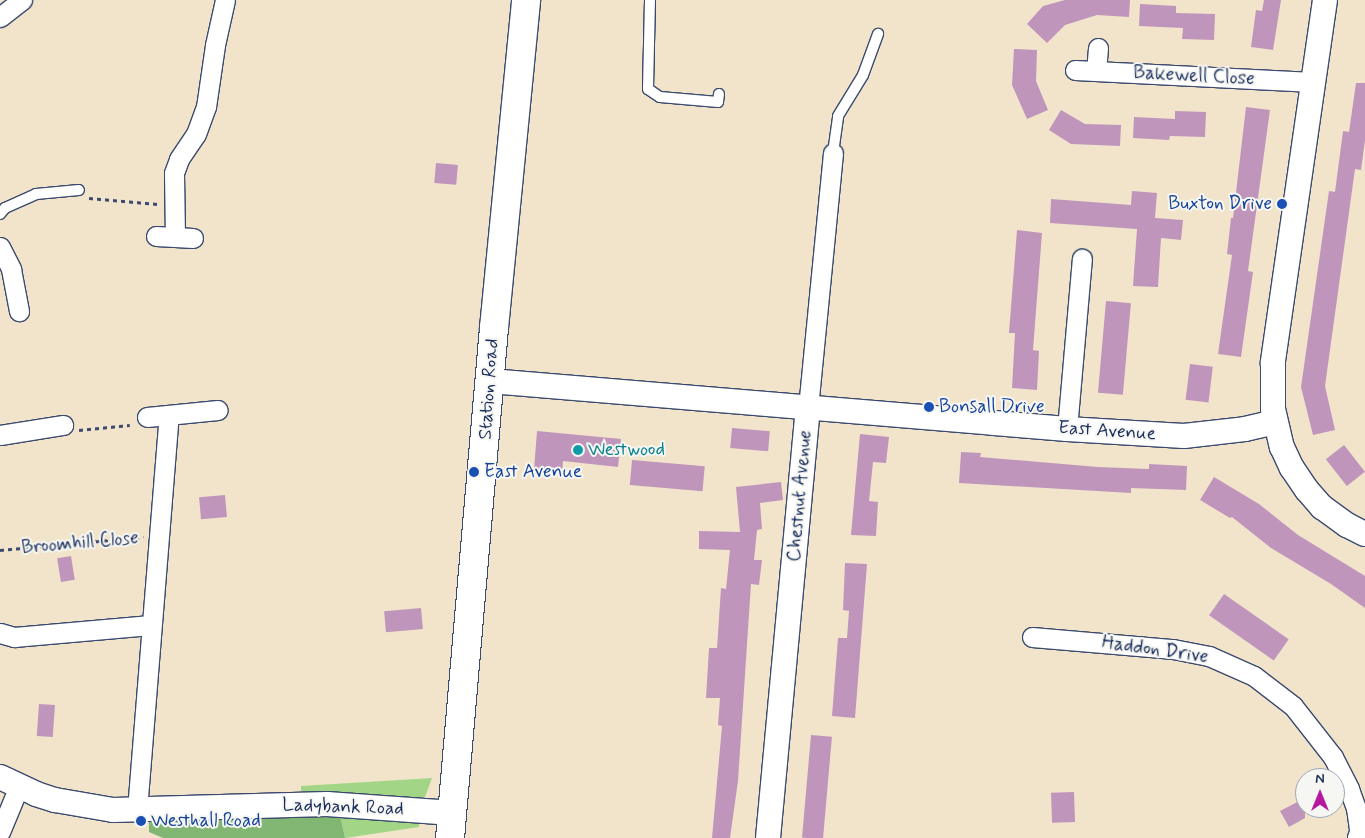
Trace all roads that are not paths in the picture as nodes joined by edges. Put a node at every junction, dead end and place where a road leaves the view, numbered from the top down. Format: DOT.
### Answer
graph roads {
  1 [pos="22,0"];
  2 [pos="225,0"];
  3 [pos="526,0"];
  4 [pos="650,0"];
  5 [pos="1325,0"];
  6 [pos="0,17"];
  7 [pos="878,34"];
  8 [pos="1098,48"];
  9 [pos="1075,70"];
  10 [pos="1096,71"];
  11 [pos="1313,82"];
  12 [pos="719,94"];
  13 [pos="833,153"];
  14 [pos="79,190"];
  15 [pos="0,214"];
  16 [pos="156,236"];
  17 [pos="0,247"];
  18 [pos="1082,259"];
  19 [pos="19,311"];
  20 [pos="490,380"];
  21 [pos="808,408"];
  22 [pos="218,410"];
  23 [pos="169,416"];
  24 [pos="147,417"];
  25 [pos="1275,422"];
  26 [pos="63,424"];
  27 [pos="1067,429"];
  28 [pos="0,436"];
  29 [pos="1365,534"];
  30 [pos="150,625"];
  31 [pos="0,633"];
  32 [pos="1032,636"];
  33 [pos="9,782"];
  34 [pos="137,810"];
  35 [pos="452,826"];
  36 [pos="0,832"];
  37 [pos="768,838"];
  38 [pos="1360,838"];
  39 [pos="1365,838"];
  1 -- 6 [label="street"];
  2 -- 16 [label="street"];
  3 -- 20 [label="main road, Station Road"];
  4 -- 12 [label="lane"];
  5 -- 11 [label="street"];
  7 -- 13 [label="lane"];
  8 -- 10 [label="street"];
  9 -- 10 [label="street, Bakewell Close"];
  10 -- 11 [label="street, Bakewell Close"];
  11 -- 25 [label="street"];
  13 -- 21 [label="street, Chestnut Avenue"];
  14 -- 15 [label="lane"];
  17 -- 19 [label="street"];
  18 -- 27 [label="street"];
  20 -- 21 [label="street, East Avenue"];
  20 -- 35 [label="main road, Station Road"];
  21 -- 27 [label="street, East Avenue"];
  21 -- 37 [label="street, Chestnut Avenue"];
  22 -- 23 [label="street"];
  23 -- 24 [label="street"];
  23 -- 30 [label="street"];
  25 -- 27 [label="street, East Avenue"];
  25 -- 29 [label="street"];
  26 -- 28 [label="street"];
  30 -- 31 [label="street"];
  30 -- 34 [label="street"];
  32 -- 38 [label="street, Haddon Drive"];
  33 -- 34 [label="street, Ladybank Road"];
  33 -- 36 [label="street"];
  34 -- 35 [label="street, Ladybank Road"];
  38 -- 39 [label="street"];
}
